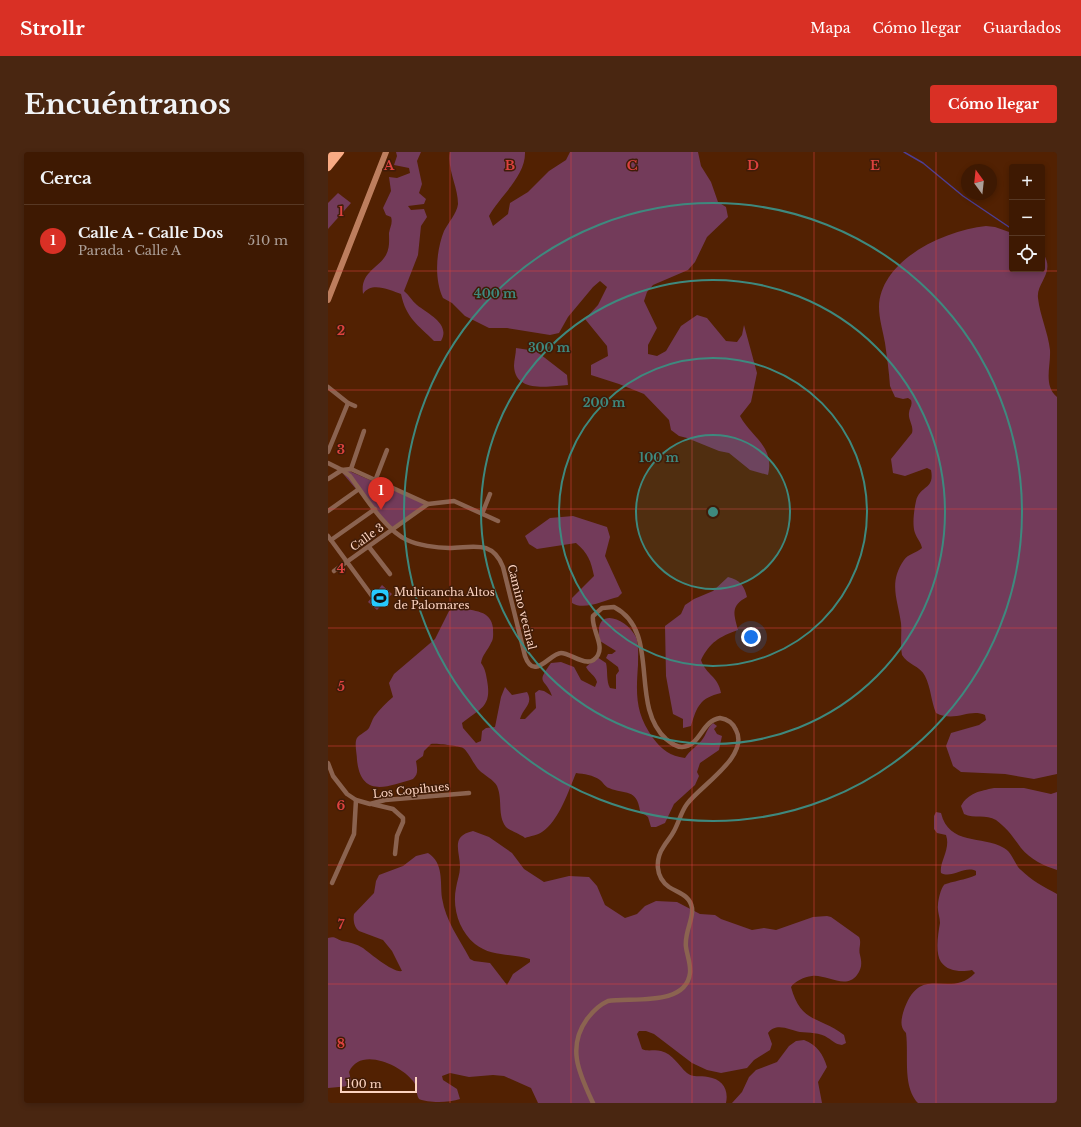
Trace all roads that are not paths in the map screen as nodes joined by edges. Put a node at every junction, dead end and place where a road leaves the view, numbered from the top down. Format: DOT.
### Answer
graph roads {
  1 [pos="332,152"];
  2 [pos="340,152"];
  3 [pos="386,152"];
  4 [pos="328,157"];
  5 [pos="328,167"];
  6 [pos="328,300"];
  7 [pos="328,387"];
  8 [pos="348,403"];
  9 [pos="355,406"];
  10 [pos="364,431"];
  11 [pos="387,450"];
  12 [pos="328,452"];
  13 [pos="328,464"];
  14 [pos="351,469"];
  15 [pos="342,470"];
  16 [pos="328,479"];
  17 [pos="375,481"];
  18 [pos="359,489"];
  19 [pos="490,494"];
  20 [pos="428,504"];
  21 [pos="375,509"];
  22 [pos="328,511"];
  23 [pos="482,514"];
  24 [pos="498,521"];
  25 [pos="392,530"];
  26 [pos="329,538"];
  27 [pos="369,547"];
  28 [pos="347,562"];
  29 [pos="334,571"];
  30 [pos="390,574"];
  31 [pos="372,596"];
  32 [pos="328,763"];
  33 [pos="469,793"];
  34 [pos="356,800"];
  35 [pos="370,804"];
  36 [pos="395,854"];
  37 [pos="332,883"];
  38 [pos="593,1103"];
  1 -- 4 [label="highway"];
  2 -- 5 [label="highway"];
  3 -- 6 [label="street"];
  7 -- 8 [label="street"];
  8 -- 9 [label="street"];
  8 -- 12 [label="street"];
  10 -- 14 [label="street"];
  11 -- 17 [label="street"];
  13 -- 15 [label="street"];
  14 -- 15 [label="street"];
  14 -- 17 [label="street"];
  15 -- 16 [label="street"];
  15 -- 18 [label="street"];
  17 -- 20 [label="street"];
  18 -- 21 [label="street"];
  18 -- 22 [label="street"];
  19 -- 23 [label="street"];
  20 -- 23 [label="street, Calle 3"];
  20 -- 25 [label="street, Calle 3"];
  21 -- 25 [label="street"];
  21 -- 26 [label="street"];
  23 -- 24 [label="street, Calle 3"];
  25 -- 27 [label="street, Calle 3"];
  25 -- 38 [label="street, Camino vecinal"];
  26 -- 28 [label="street"];
  27 -- 28 [label="street, Calle 3"];
  27 -- 30 [label="street"];
  28 -- 29 [label="street, Calle 3"];
  28 -- 31 [label="street"];
  32 -- 34 [label="street, Los Copihues"];
  33 -- 35 [label="street, Los Copihues"];
  34 -- 35 [label="street, Los Copihues"];
  34 -- 37 [label="street"];
  35 -- 36 [label="street"];
}
